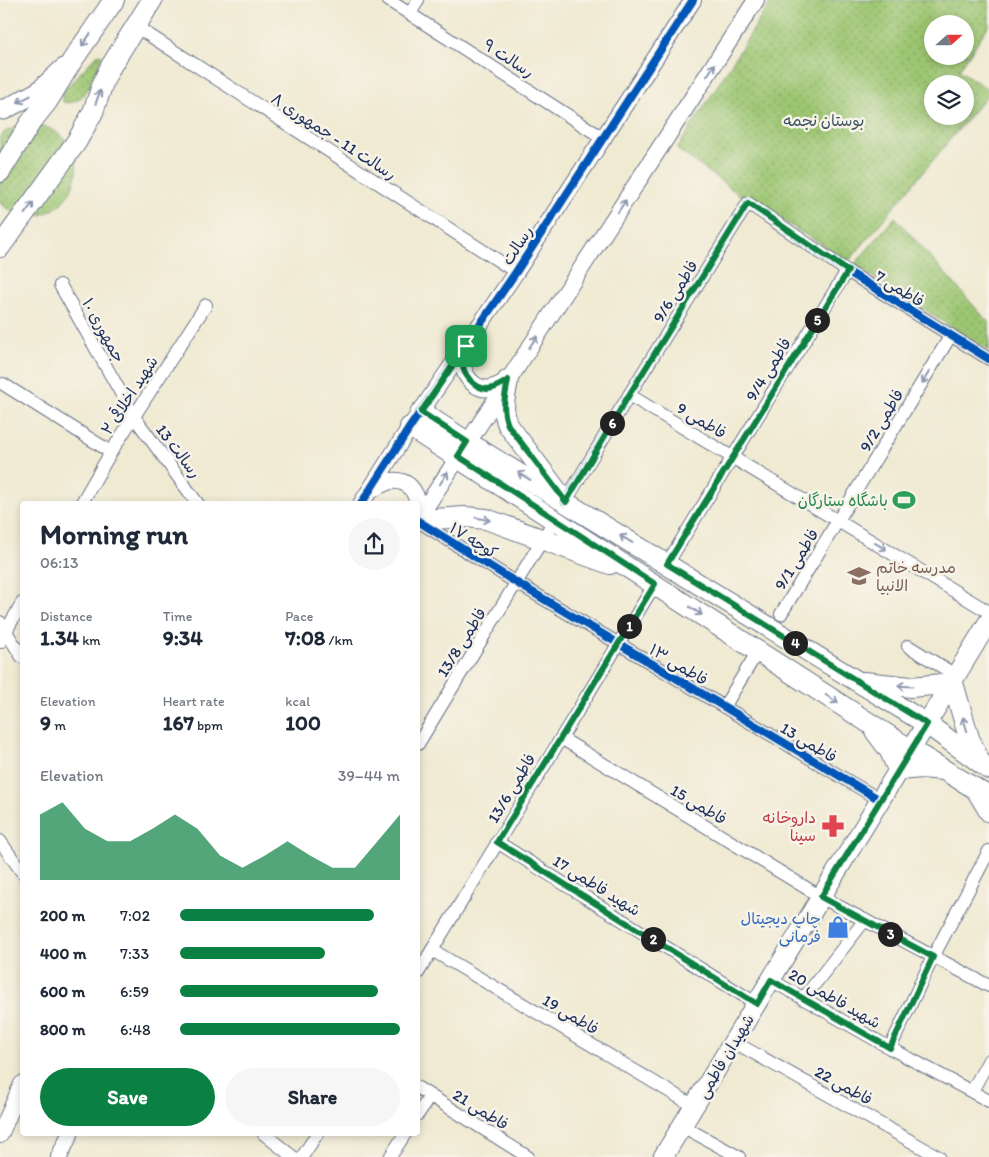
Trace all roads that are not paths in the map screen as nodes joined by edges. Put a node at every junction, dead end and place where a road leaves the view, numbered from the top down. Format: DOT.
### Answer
graph roads {
  1 [pos="152,0"];
  2 [pos="388,0"];
  3 [pos="418,0"];
  4 [pos="692,0"];
  5 [pos="756,0"];
  6 [pos="107,2"];
  7 [pos="410,14"];
  8 [pos="135,26"];
  9 [pos="72,61"];
  10 [pos="0,109"];
  11 [pos="603,138"];
  12 [pos="0,172"];
  13 [pos="748,203"];
  14 [pos="0,247"];
  15 [pos="848,271"];
  16 [pos="516,272"];
  17 [pos="60,285"];
  18 [pos="206,305"];
  19 [pos="951,336"];
  20 [pos="466,346"];
  21 [pos="989,359"];
  22 [pos="508,380"];
  23 [pos="3,384"];
  24 [pos="629,395"];
  25 [pos="134,418"];
  26 [pos="416,419"];
  27 [pos="462,449"];
  28 [pos="111,452"];
  29 [pos="733,457"];
  30 [pos="365,498"];
  31 [pos="83,501"];
  32 [pos="196,501"];
  33 [pos="418,501"];
  34 [pos="566,502"];
  35 [pos="420,517"];
  36 [pos="420,520"];
  37 [pos="555,520"];
  38 [pos="420,521"];
  39 [pos="838,521"];
  40 [pos="543,540"];
  41 [pos="667,564"];
  42 [pos="650,581"];
  43 [pos="517,583"];
  44 [pos="20,605"];
  45 [pos="989,612"];
  46 [pos="781,614"];
  47 [pos="989,622"];
  48 [pos="3,626"];
  49 [pos="0,642"];
  50 [pos="619,644"];
  51 [pos="908,646"];
  52 [pos="20,654"];
  53 [pos="755,656"];
  54 [pos="955,679"];
  55 [pos="857,681"];
  56 [pos="724,707"];
  57 [pos="864,719"];
  58 [pos="927,724"];
  59 [pos="561,738"];
  60 [pos="420,741"];
  61 [pos="911,750"];
  62 [pos="987,767"];
  63 [pos="898,770"];
  64 [pos="946,770"];
  65 [pos="982,792"];
  66 [pos="880,800"];
  67 [pos="989,812"];
  68 [pos="0,841"];
  69 [pos="497,842"];
  70 [pos="989,851"];
  71 [pos="20,869"];
  72 [pos="821,897"];
  73 [pos="865,920"];
  74 [pos="432,950"];
  75 [pos="933,957"];
  76 [pos="420,970"];
  77 [pos="771,980"];
  78 [pos="989,986"];
  79 [pos="803,999"];
  80 [pos="757,1004"];
  81 [pos="734,1042"];
  82 [pos="890,1048"];
  83 [pos="989,1060"];
  84 [pos="20,1089"];
  85 [pos="420,1089"];
  86 [pos="972,1091"];
  87 [pos="430,1096"];
  88 [pos="989,1101"];
  89 [pos="694,1106"];
  90 [pos="420,1111"];
  91 [pos="682,1126"];
  92 [pos="0,1135"];
  93 [pos="69,1136"];
  94 [pos="267,1136"];
  95 [pos="316,1136"];
  96 [pos="404,1136"];
  97 [pos="522,1156"];
  98 [pos="59,1157"];
  99 [pos="293,1157"];
  100 [pos="302,1157"];
  101 [pos="390,1157"];
  102 [pos="663,1157"];
  103 [pos="739,1157"];
  104 [pos="939,1157"];
  1 -- 8 [label="main road"];
  2 -- 7 [label="street, رسالت ۹"];
  3 -- 7 [label="street"];
  4 -- 11 [label="street, رسالت"];
  22 -- 5 [label="street, one-way"];
  6 -- 9 [label="main road, one-way"];
  7 -- 11 [label="street, رسالت ۹"];
  14 -- 8 [label="main road, one-way"];
  8 -- 16 [label="street, رسالت 11 - جمهوری ۸"];
  9 -- 10 [label="main road, one-way"];
  9 -- 12 [label="main road"];
  11 -- 16 [label="street, رسالت"];
  13 -- 15 [label="street, فاطمی 7"];
  13 -- 24 [label="street, فاطمی 9/6"];
  15 -- 19 [label="street, فاطمی 7"];
  15 -- 29 [label="street, فاطمی 9/4"];
  16 -- 20 [label="street, رسالت"];
  17 -- 25 [label="street, جمهوری ۱۰"];
  18 -- 25 [label="street, شهید اخلاقی ۲"];
  19 -- 21 [label="street, فاطمی 7"];
  19 -- 39 [label="street, فاطمی 9/2, one-way"];
  20 -- 22 [label="street"];
  20 -- 26 [label="street, رسالت"];
  22 -- 27 [label="street"];
  22 -- 34 [label="main road"];
  23 -- 28 [label="street"];
  24 -- 29 [label="street, فاطمی 9"];
  24 -- 34 [label="street, فاطمی 9/6"];
  25 -- 28 [label="street, شهید اخلاقی ۲"];
  25 -- 32 [label="street, رسالت 13"];
  26 -- 27 [label="main road"];
  26 -- 30 [label="street, رسالت"];
  34 -- 27 [label="main road, one-way"];
  35 -- 27 [label="street, one-way"];
  27 -- 37 [label="main road"];
  28 -- 31 [label="street, شهید اخلاقی ۲"];
  29 -- 39 [label="street, فاطمی 9"];
  29 -- 41 [label="street, فاطمی 9/4"];
  30 -- 33 [label="street"];
  41 -- 34 [label="main road, one-way"];
  36 -- 40 [label="main road, one-way"];
  37 -- 40 [label="street, فاطمی 13/8"];
  37 -- 42 [label="main road"];
  38 -- 43 [label="street, کوچه ۱۷"];
  39 -- 45 [label="street, فاطمی 9, one-way"];
  39 -- 46 [label="street, فاطمی 9/1"];
  40 -- 42 [label="main road"];
  40 -- 43 [label="street, فاطمی 13/8"];
  41 -- 55 [label="main road"];
  42 -- 50 [label="street, فاطمی 13/6"];
  42 -- 57 [label="main road, one-way"];
  43 -- 50 [label="street, فاطمی ۱۳"];
  43 -- 60 [label="street, فاطمی 13/8"];
  44 -- 48 [label="street"];
  47 -- 54 [label="main road, شهیدان فاطمی"];
  48 -- 49 [label="street"];
  48 -- 52 [label="street"];
  50 -- 56 [label="street, فاطمی ۱۳"];
  50 -- 59 [label="street, فاطمی 13/6"];
  51 -- 54 [label="street"];
  53 -- 56 [label="street"];
  54 -- 55 [label="main road, one-way"];
  54 -- 58 [label="main road, شهیدان فاطمی"];
  62 -- 54 [label="main road, one-way"];
  55 -- 58 [label="main road"];
  56 -- 66 [label="street, فاطمی 13"];
  57 -- 61 [label="main road"];
  57 -- 63 [label="main road"];
  58 -- 61 [label="main road, شهیدان فاطمی"];
  58 -- 62 [label="main road"];
  59 -- 69 [label="street, فاطمی 13/6"];
  59 -- 72 [label="street, فاطمی 15"];
  61 -- 63 [label="main road, شهیدان فاطمی"];
  61 -- 64 [label="main road"];
  63 -- 64 [label="main road"];
  63 -- 66 [label="main road, شهیدان فاطمی"];
  64 -- 65 [label="main road"];
  65 -- 67 [label="main road"];
  66 -- 72 [label="main road, شهیدان فاطمی"];
  68 -- 71 [label="street"];
  69 -- 74 [label="street, فاطمی 13/6"];
  69 -- 80 [label="street, شهید فاطمی 17"];
  70 -- 75 [label="street"];
  72 -- 73 [label="street, فاطمی 15"];
  72 -- 77 [label="main road, شهیدان فاطمی"];
  73 -- 75 [label="street, فاطمی 15"];
  73 -- 79 [label="street"];
  74 -- 76 [label="street, فاطمی 13/6"];
  74 -- 89 [label="street, فاطمی 19"];
  75 -- 78 [label="street, فاطمی 15"];
  75 -- 82 [label="street"];
  77 -- 79 [label="street, شهید فاطمی 20"];
  77 -- 80 [label="main road, شهیدان فاطمی"];
  79 -- 82 [label="street, شهید فاطمی 20"];
  80 -- 81 [label="main road, شهیدان فاطمی"];
  81 -- 89 [label="main road, شهیدان فاطمی"];
  81 -- 104 [label="street, فاطمی 22"];
  82 -- 86 [label="street, شهید فاطمی 20"];
  83 -- 86 [label="street"];
  84 -- 92 [label="street"];
  85 -- 87 [label="street, فاطمی 21"];
  86 -- 88 [label="street, شهید فاطمی 20"];
  87 -- 90 [label="street"];
  87 -- 97 [label="street, فاطمی 21"];
  89 -- 91 [label="main road, شهیدان فاطمی"];
  91 -- 102 [label="main road, شهیدان فاطمی"];
  91 -- 103 [label="street"];
  93 -- 98 [label="street"];
  94 -- 99 [label="street"];
  95 -- 100 [label="street"];
  96 -- 101 [label="street"];
}
